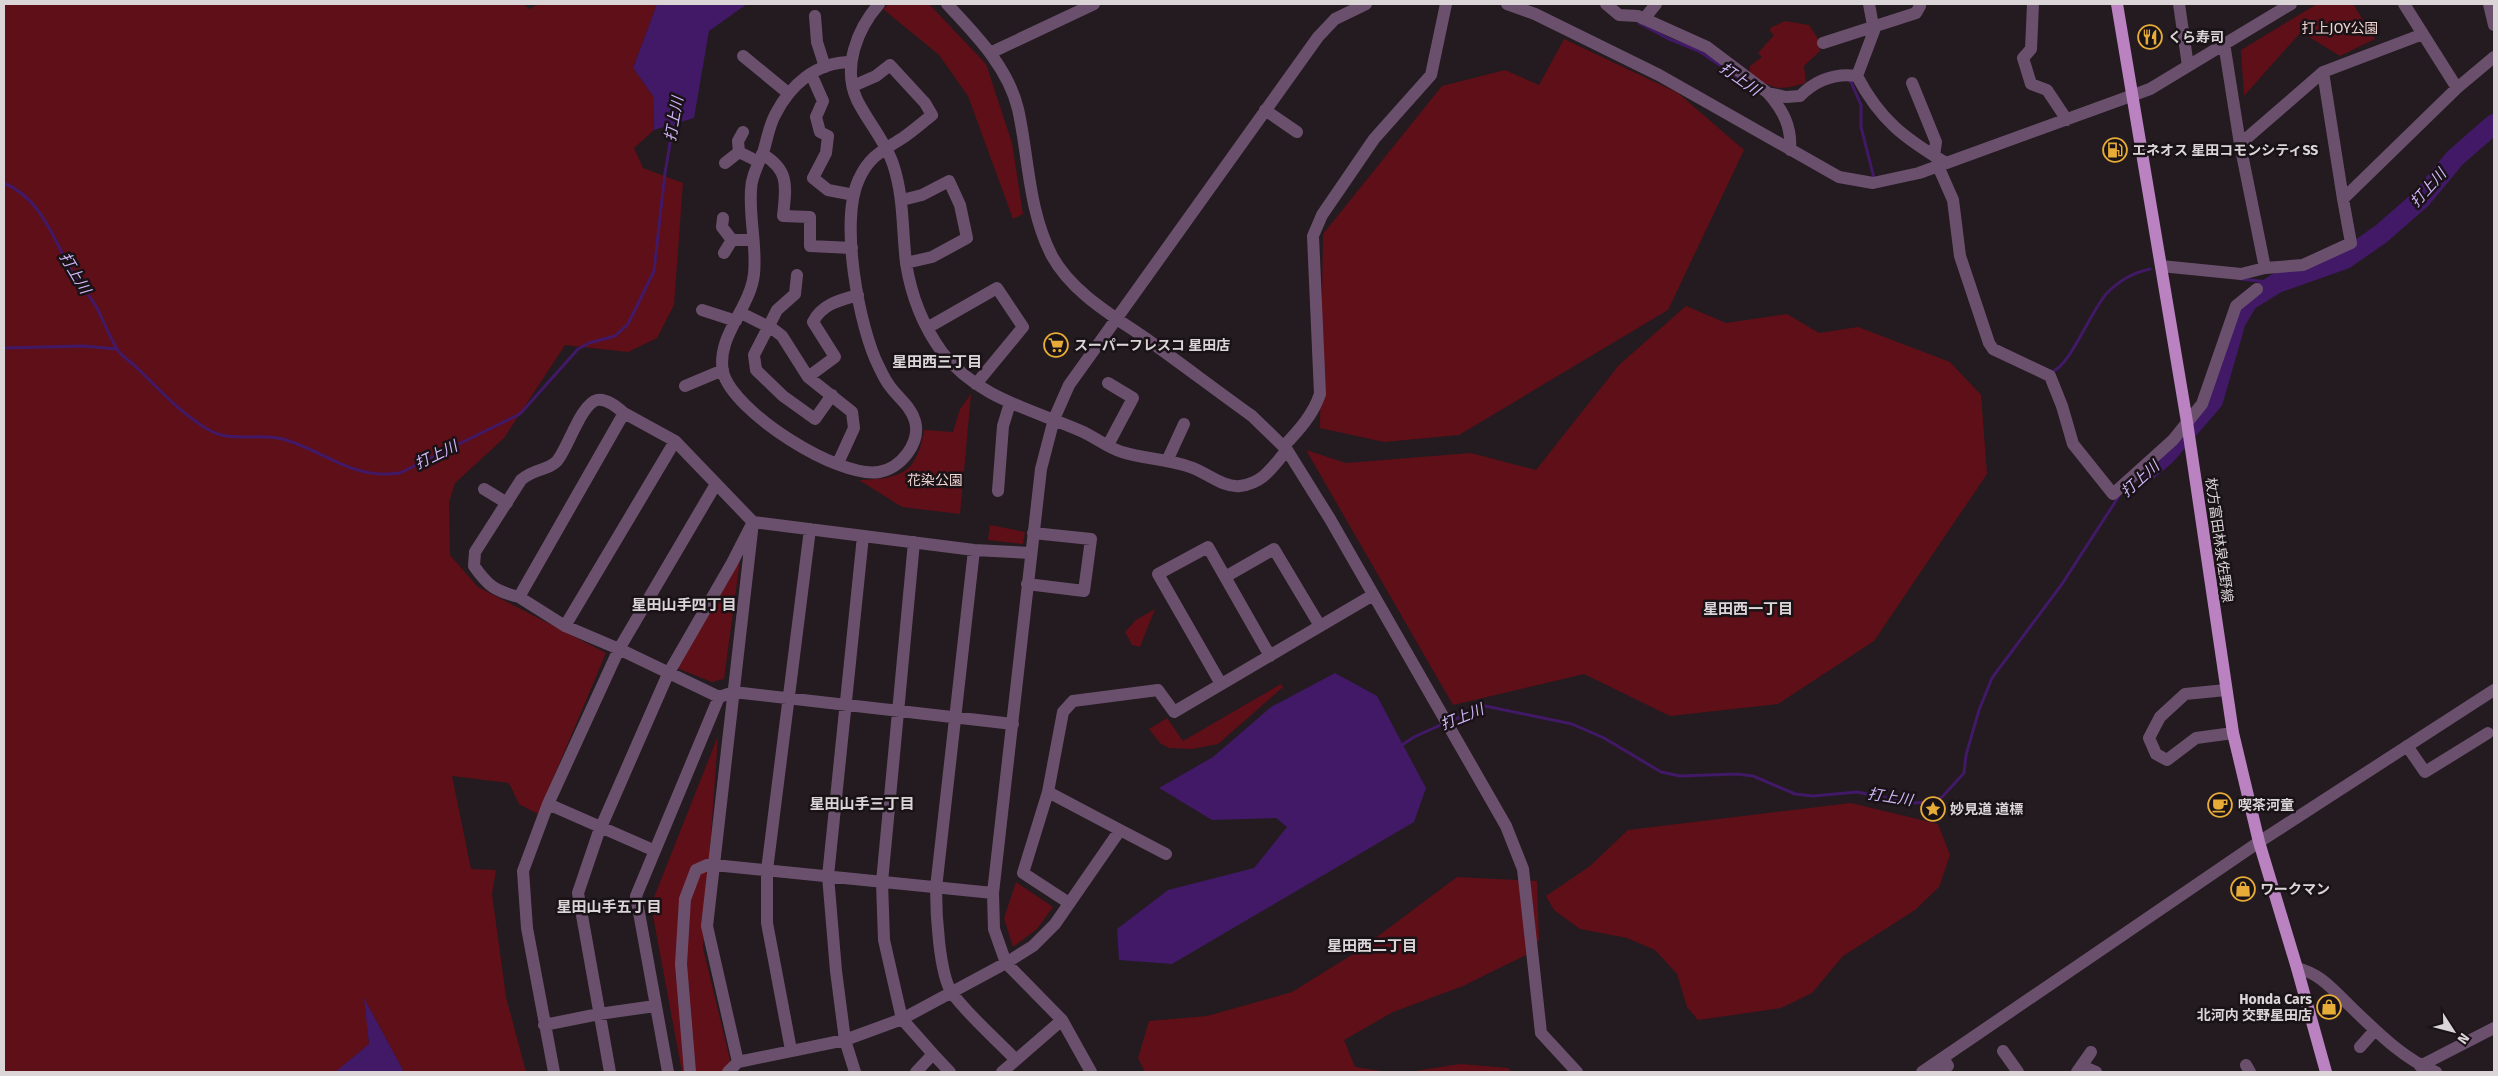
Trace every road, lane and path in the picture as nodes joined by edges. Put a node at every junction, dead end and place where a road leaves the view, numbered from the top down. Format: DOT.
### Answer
graph roads {
  1 [pos="879,4"];
  2 [pos="946,4"];
  3 [pos="1094,4"];
  4 [pos="1366,4"];
  5 [pos="1446,4"];
  6 [pos="1507,4"];
  7 [pos="1606,4"];
  8 [pos="1656,4"];
  9 [pos="1869,4"];
  10 [pos="1919,4"];
  11 [pos="2033,4"];
  12 [pos="2117,4"];
  13 [pos="2179,4"];
  14 [pos="2291,4"];
  15 [pos="2404,4"];
  16 [pos="2489,4"];
  17 [pos="815,16"];
  18 [pos="1644,19"];
  19 [pos="2494,25"];
  20 [pos="1873,26"];
  21 [pos="2423,34"];
  22 [pos="1823,43"];
  23 [pos="2224,43"];
  24 [pos="990,53"];
  25 [pos="743,56"];
  26 [pos="2494,57"];
  27 [pos="851,62"];
  28 [pos="2188,66"];
  29 [pos="825,67"];
  30 [pos="2323,72"];
  31 [pos="811,74"];
  32 [pos="1857,76"];
  33 [pos="1912,83"];
  34 [pos="853,86"];
  35 [pos="2457,88"];
  36 [pos="788,93"];
  37 [pos="1768,93"];
  38 [pos="2131,96"];
  39 [pos="1265,110"];
  40 [pos="2067,120"];
  41 [pos="743,132"];
  42 [pos="1297,132"];
  43 [pos="2240,144"];
  44 [pos="886,147"];
  45 [pos="1790,150"];
  46 [pos="739,152"];
  47 [pos="760,158"];
  48 [pos="1939,161"];
  49 [pos="725,163"];
  50 [pos="854,195"];
  51 [pos="2343,199"];
  52 [pos="902,200"];
  53 [pos="723,218"];
  54 [pos="732,240"];
  55 [pos="753,240"];
  56 [pos="852,248"];
  57 [pos="724,253"];
  58 [pos="906,263"];
  59 [pos="2161,266"];
  60 [pos="2265,268"];
  61 [pos="797,276"];
  62 [pos="2257,289"];
  63 [pos="858,295"];
  64 [pos="702,310"];
  65 [pos="738,317"];
  66 [pos="1116,317"];
  67 [pos="769,327"];
  68 [pos="927,328"];
  69 [pos="723,370"];
  70 [pos="808,377"];
  71 [pos="1108,383"];
  72 [pos="976,384"];
  73 [pos="685,386"];
  74 [pos="832,395"];
  75 [pos="1010,403"];
  76 [pos="624,412"];
  77 [pos="1054,419"];
  78 [pos="2187,422"];
  79 [pos="1184,424"];
  80 [pos="675,441"];
  81 [pos="1108,445"];
  82 [pos="1285,448"];
  83 [pos="1167,462"];
  84 [pos="838,463"];
  85 [pos="716,484"];
  86 [pos="484,489"];
  87 [pos="998,491"];
  88 [pos="507,503"];
  89 [pos="753,522"];
  90 [pos="810,529"];
  91 [pos="1033,533"];
  92 [pos="863,536"];
  93 [pos="914,542"];
  94 [pos="974,550"];
  95 [pos="1031,553"];
  96 [pos="1225,577"];
  97 [pos="1027,584"];
  98 [pos="1373,595"];
  99 [pos="519,596"];
  100 [pos="566,626"];
  101 [pos="1320,626"];
  102 [pos="619,649"];
  103 [pos="1270,656"];
  104 [pos="668,674"];
  105 [pos="1221,684"];
  106 [pos="2226,690"];
  107 [pos="2494,690"];
  108 [pos="734,692"];
  109 [pos="719,697"];
  110 [pos="789,699"];
  111 [pos="848,705"];
  112 [pos="898,711"];
  113 [pos="956,718"];
  114 [pos="1013,724"];
  115 [pos="2233,733"];
  116 [pos="2488,733"];
  117 [pos="2408,746"];
  118 [pos="1048,792"];
  119 [pos="548,804"];
  120 [pos="601,827"];
  121 [pos="1120,830"];
  122 [pos="2259,842"];
  123 [pos="653,850"];
  124 [pos="1166,854"];
  125 [pos="714,864"];
  126 [pos="768,870"];
  127 [pos="828,876"];
  128 [pos="882,882"];
  129 [pos="936,888"];
  130 [pos="993,893"];
  131 [pos="1070,902"];
  132 [pos="1006,964"];
  133 [pos="2297,968"];
  134 [pos="951,992"];
  135 [pos="655,1006"];
  136 [pos="599,1014"];
  137 [pos="902,1019"];
  138 [pos="1062,1020"];
  139 [pos="544,1025"];
  140 [pos="2494,1028"];
  141 [pos="2375,1030"];
  142 [pos="845,1040"];
  143 [pos="2360,1047"];
  144 [pos="791,1050"];
  145 [pos="2003,1051"];
  146 [pos="2091,1052"];
  147 [pos="933,1054"];
  148 [pos="1016,1060"];
  149 [pos="738,1062"];
  150 [pos="2420,1066"];
  151 [pos="1946,1067"];
  152 [pos="2079,1069"];
  153 [pos="1088,1071"];
  154 [pos="554,1072"];
  155 [pos="610,1072"];
  156 [pos="668,1072"];
  157 [pos="690,1072"];
  158 [pos="728,1072"];
  159 [pos="855,1072"];
  160 [pos="916,1072"];
  161 [pos="950,1072"];
  162 [pos="1002,1072"];
  163 [pos="1577,1072"];
  164 [pos="1922,1072"];
  165 [pos="2018,1072"];
  166 [pos="2096,1072"];
  167 [pos="2326,1072"];
  168 [pos="2436,1072"];
  1 -- 27 [label="street"];
  2 -- 24 [label="street"];
  3 -- 24 [label="street"];
  4 -- 39 [label="street"];
  5 -- 82 [label="street"];
  6 -- 45 [label="street"];
  7 -- 18 [label="street"];
  8 -- 18 [label="street"];
  9 -- 20 [label="street"];
  10 -- 20 [label="street"];
  11 -- 40 [label="street"];
  12 -- 38 [label="main road, 枚方富田林泉佐野線"];
  13 -- 28 [label="street"];
  14 -- 23 [label="street"];
  15 -- 21 [label="street"];
  16 -- 19 [label="street"];
  17 -- 29 [label="street"];
  18 -- 37 [label="street"];
  20 -- 22 [label="street"];
  20 -- 32 [label="street"];
  21 -- 30 [label="street"];
  21 -- 35 [label="street"];
  23 -- 28 [label="street"];
  23 -- 43 [label="street"];
  24 -- 66 [label="street"];
  25 -- 36 [label="street"];
  26 -- 35 [label="street"];
  27 -- 29 [label="street"];
  27 -- 34 [label="street"];
  28 -- 38 [label="street"];
  29 -- 31 [label="street"];
  30 -- 43 [label="street"];
  30 -- 51 [label="street"];
  31 -- 36 [label="street"];
  31 -- 50 [label="street"];
  32 -- 37 [label="street"];
  32 -- 48 [label="street"];
  33 -- 48 [label="street"];
  34 -- 44 [label="street"];
  34 -- 44 [label="street"];
  35 -- 51 [label="street"];
  36 -- 47 [label="street"];
  37 -- 45 [label="street"];
  38 -- 40 [label="street"];
  38 -- 59 [label="main road, 枚方富田林泉佐野線"];
  39 -- 42 [label="street"];
  39 -- 66 [label="street"];
  40 -- 48 [label="street"];
  41 -- 46 [label="street"];
  43 -- 60 [label="street"];
  44 -- 50 [label="street"];
  44 -- 52 [label="street"];
  45 -- 48 [label="street"];
  46 -- 47 [label="street"];
  46 -- 49 [label="street"];
  47 -- 55 [label="street"];
  47 -- 56 [label="street"];
  48 -- 78 [label="street"];
  50 -- 56 [label="street"];
  51 -- 60 [label="street"];
  52 -- 58 [label="street"];
  52 -- 58 [label="street"];
  53 -- 54 [label="street"];
  54 -- 55 [label="street"];
  54 -- 57 [label="street"];
  55 -- 65 [label="street"];
  56 -- 63 [label="street"];
  58 -- 68 [label="street"];
  59 -- 60 [label="street"];
  59 -- 78 [label="main road, 枚方富田林泉佐野線"];
  61 -- 67 [label="street"];
  62 -- 78 [label="street"];
  63 -- 70 [label="street"];
  63 -- 84 [label="street"];
  64 -- 65 [label="street"];
  65 -- 67 [label="street"];
  65 -- 69 [label="street"];
  66 -- 77 [label="street"];
  66 -- 82 [label="street"];
  67 -- 70 [label="street"];
  67 -- 74 [label="street"];
  68 -- 72 [label="street"];
  68 -- 72 [label="street"];
  69 -- 73 [label="street"];
  69 -- 84 [label="street"];
  70 -- 74 [label="street"];
  71 -- 81 [label="street"];
  72 -- 75 [label="street"];
  74 -- 84 [label="street"];
  75 -- 77 [label="street"];
  75 -- 87 [label="street"];
  76 -- 80 [label="street"];
  76 -- 88 [label="street"];
  76 -- 99 [label="street"];
  77 -- 81 [label="street"];
  77 -- 91 [label="street"];
  78 -- 106 [label="main road, 枚方富田林泉佐野線"];
  79 -- 83 [label="street"];
  80 -- 85 [label="street"];
  80 -- 100 [label="street"];
  81 -- 83 [label="street"];
  82 -- 83 [label="street"];
  82 -- 98 [label="street"];
  85 -- 89 [label="street"];
  85 -- 102 [label="street"];
  86 -- 88 [label="street"];
  88 -- 99 [label="street"];
  89 -- 90 [label="street"];
  89 -- 104 [label="street"];
  89 -- 108 [label="street"];
  90 -- 92 [label="street"];
  90 -- 110 [label="street"];
  91 -- 95 [label="street"];
  91 -- 97 [label="street"];
  92 -- 93 [label="street"];
  92 -- 111 [label="street"];
  93 -- 94 [label="street"];
  93 -- 112 [label="street"];
  94 -- 95 [label="street"];
  94 -- 113 [label="street"];
  95 -- 97 [label="street"];
  96 -- 101 [label="street"];
  96 -- 103 [label="street"];
  96 -- 105 [label="street"];
  97 -- 114 [label="street"];
  98 -- 101 [label="street"];
  98 -- 163 [label="street"];
  99 -- 100 [label="street"];
  100 -- 102 [label="street"];
  101 -- 103 [label="street"];
  102 -- 104 [label="street"];
  102 -- 119 [label="street"];
  103 -- 105 [label="street"];
  104 -- 109 [label="street"];
  104 -- 120 [label="street"];
  105 -- 118 [label="street"];
  106 -- 115 [label="main road, 枚方富田林泉佐野線"];
  106 -- 115 [label="street"];
  107 -- 117 [label="street"];
  108 -- 109 [label="street"];
  108 -- 110 [label="street"];
  108 -- 125 [label="street"];
  109 -- 123 [label="street"];
  110 -- 111 [label="street"];
  110 -- 126 [label="street"];
  111 -- 112 [label="street"];
  111 -- 127 [label="street"];
  112 -- 113 [label="street"];
  112 -- 128 [label="street"];
  113 -- 114 [label="street"];
  113 -- 129 [label="street"];
  114 -- 130 [label="street"];
  115 -- 122 [label="main road, 枚方富田林泉佐野線"];
  116 -- 117 [label="street"];
  117 -- 122 [label="street"];
  118 -- 121 [label="street"];
  118 -- 131 [label="street"];
  119 -- 120 [label="street"];
  119 -- 139 [label="street"];
  120 -- 123 [label="street"];
  120 -- 136 [label="street"];
  121 -- 124 [label="street"];
  121 -- 131 [label="street"];
  122 -- 133 [label="main road, 枚方富田林泉佐野線"];
  122 -- 151 [label="street"];
  123 -- 135 [label="street"];
  125 -- 126 [label="street"];
  125 -- 149 [label="street"];
  125 -- 157 [label="street"];
  126 -- 127 [label="street"];
  126 -- 144 [label="street"];
  127 -- 128 [label="street"];
  127 -- 142 [label="street"];
  128 -- 129 [label="street"];
  128 -- 137 [label="street"];
  129 -- 130 [label="street"];
  129 -- 134 [label="street"];
  130 -- 132 [label="street"];
  131 -- 132 [label="street"];
  132 -- 134 [label="street"];
  132 -- 138 [label="street"];
  133 -- 141 [label="street"];
  133 -- 167 [label="main road, 枚方富田林泉佐野線"];
  134 -- 137 [label="street"];
  134 -- 148 [label="street"];
  135 -- 136 [label="street"];
  135 -- 156 [label="street"];
  136 -- 139 [label="street"];
  136 -- 155 [label="street"];
  137 -- 142 [label="street"];
  137 -- 147 [label="street"];
  138 -- 148 [label="street"];
  138 -- 153 [label="street"];
  139 -- 154 [label="street"];
  140 -- 150 [label="street"];
  141 -- 143 [label="street"];
  141 -- 150 [label="street"];
  142 -- 144 [label="street"];
  142 -- 159 [label="street"];
  144 -- 149 [label="street"];
  145 -- 165 [label="street"];
  146 -- 152 [label="street"];
  147 -- 160 [label="street"];
  147 -- 161 [label="street"];
  148 -- 162 [label="street"];
  149 -- 158 [label="street"];
  150 -- 168 [label="street"];
  151 -- 164 [label="street"];
  152 -- 166 [label="street"];
}
